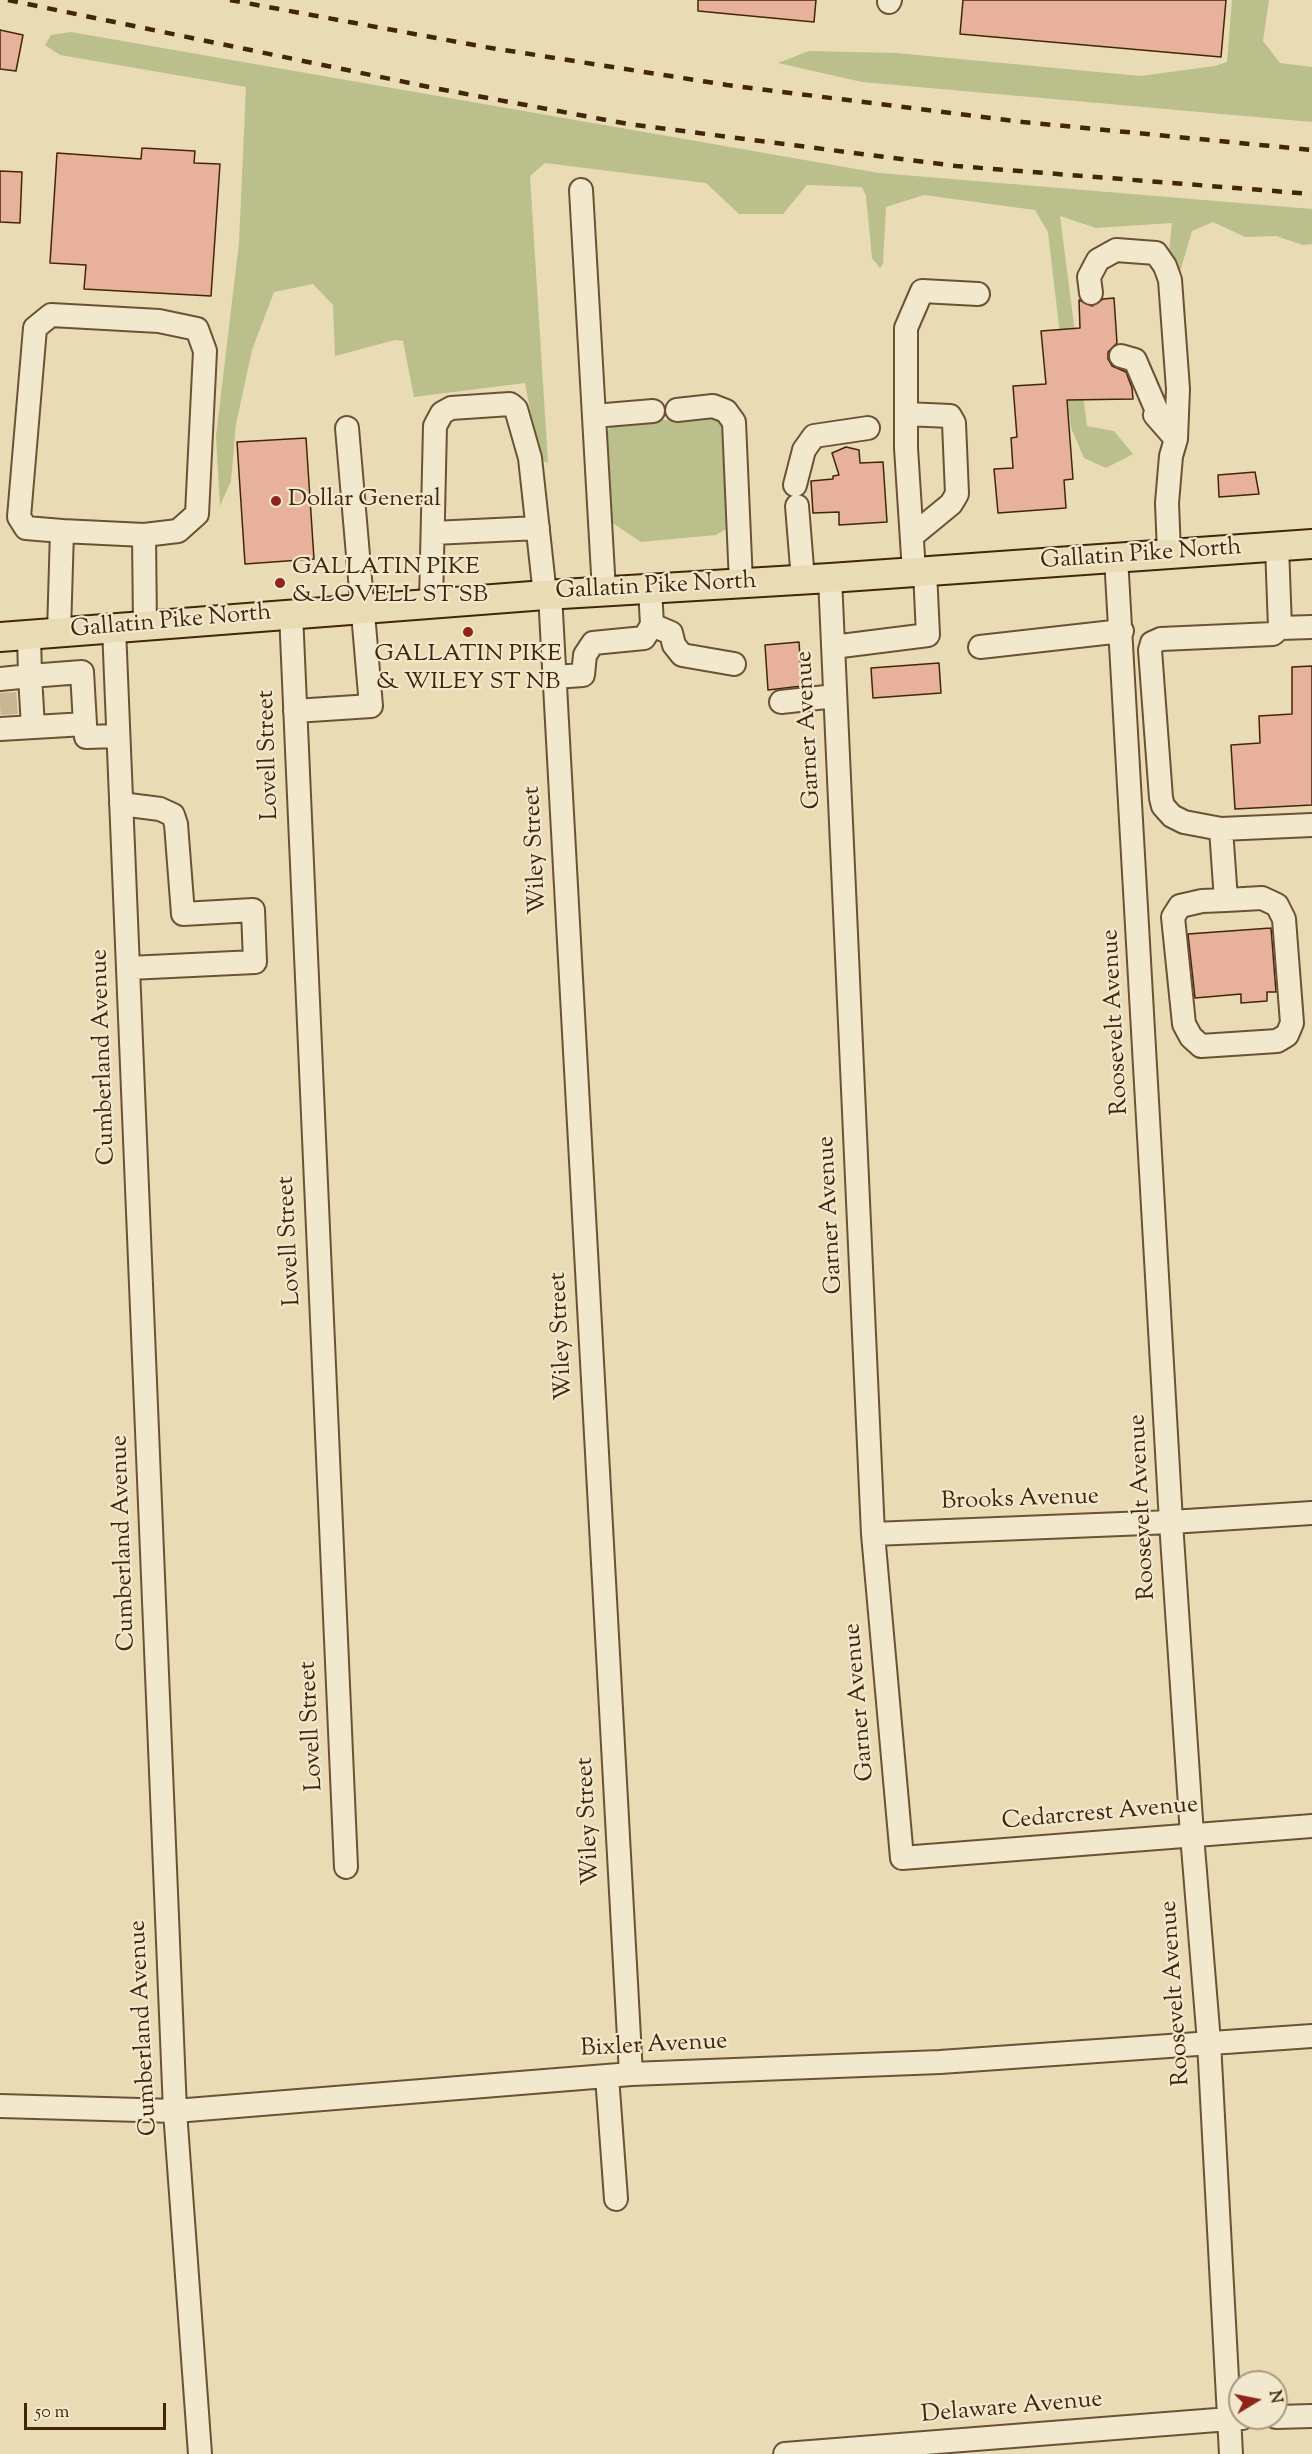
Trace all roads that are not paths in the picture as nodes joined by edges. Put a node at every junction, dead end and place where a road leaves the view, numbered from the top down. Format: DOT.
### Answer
graph roads {
  1 [pos="581,190"];
  2 [pos="1091,293"];
  3 [pos="978,294"];
  4 [pos="1121,356"];
  5 [pos="677,410"];
  6 [pos="653,411"];
  7 [pos="906,414"];
  8 [pos="594,416"];
  9 [pos="346,428"];
  10 [pos="868,428"];
  11 [pos="1176,439"];
  12 [pos="538,528"];
  13 [pos="62,531"];
  14 [pos="433,533"];
  15 [pos="144,535"];
  16 [pos="912,536"];
  17 [pos="1312,544"];
  18 [pos="1277,546"];
  19 [pos="1169,554"];
  20 [pos="1116,557"];
  21 [pos="920,572"];
  22 [pos="817,579"];
  23 [pos="741,583"];
  24 [pos="650,588"];
  25 [pos="603,591"];
  26 [pos="547,594"];
  27 [pos="432,603"];
  28 [pos="360,608"];
  29 [pos="291,613"];
  30 [pos="652,625"];
  31 [pos="145,626"];
  32 [pos="1312,627"];
  33 [pos="114,628"];
  34 [pos="1280,628"];
  35 [pos="1122,631"];
  36 [pos="60,632"];
  37 [pos="28,635"];
  38 [pos="0,637"];
  39 [pos="833,647"];
  40 [pos="980,647"];
  41 [pos="734,664"];
  42 [pos="116,670"];
  43 [pos="81,672"];
  44 [pos="30,676"];
  45 [pos="554,677"];
  46 [pos="0,679"];
  47 [pos="835,696"];
  48 [pos="781,702"];
  49 [pos="295,711"];
  50 [pos="85,724"];
  51 [pos="33,727"];
  52 [pos="0,729"];
  53 [pos="118,736"];
  54 [pos="121,804"];
  55 [pos="1312,825"];
  56 [pos="1221,829"];
  57 [pos="1226,900"];
  58 [pos="129,968"];
  59 [pos="1312,1513"];
  60 [pos="1172,1522"];
  61 [pos="873,1534"];
  62 [pos="1312,1826"];
  63 [pos="1192,1834"];
  64 [pos="901,1849"];
  65 [pos="346,1867"];
  66 [pos="1312,2036"];
  67 [pos="1209,2042"];
  68 [pos="631,2074"];
  69 [pos="607,2076"];
  70 [pos="0,2106"];
  71 [pos="175,2111"];
  72 [pos="616,2199"];
  73 [pos="1233,2370"];
  74 [pos="1312,2416"];
  75 [pos="1288,2417"];
  76 [pos="1228,2419"];
  77 [pos="1234,2430"];
  78 [pos="200,2454"];
  79 [pos="785,2454"];
  80 [pos="1231,2454"];
  1 -- 8 [label="street"];
  2 -- 11 [label="street"];
  3 -- 7 [label="street"];
  4 -- 11 [label="street"];
  5 -- 23 [label="street"];
  6 -- 8 [label="street"];
  7 -- 16 [label="street"];
  7 -- 16 [label="street"];
  8 -- 25 [label="street"];
  9 -- 28 [label="street"];
  10 -- 22 [label="street, Garner Avenue"];
  11 -- 19 [label="street"];
  12 -- 14 [label="street"];
  12 -- 14 [label="street, Wiley Street"];
  12 -- 26 [label="street, Wiley Street"];
  13 -- 15 [label="street"];
  13 -- 15 [label="street"];
  13 -- 36 [label="street"];
  14 -- 27 [label="street"];
  15 -- 31 [label="street"];
  16 -- 21 [label="street"];
  17 -- 18 [label="main road, Gallatin Pike North"];
  18 -- 19 [label="main road, Gallatin Pike North"];
  18 -- 34 [label="street"];
  19 -- 20 [label="main road, Gallatin Pike North"];
  20 -- 21 [label="main road, Gallatin Pike North"];
  20 -- 35 [label="street, Roosevelt Avenue"];
  21 -- 22 [label="main road, Gallatin Pike North"];
  21 -- 39 [label="street"];
  22 -- 23 [label="main road, Gallatin Pike North"];
  22 -- 39 [label="street, Garner Avenue"];
  23 -- 24 [label="main road, Gallatin Pike North"];
  24 -- 25 [label="main road, Gallatin Pike North"];
  24 -- 30 [label="street"];
  25 -- 26 [label="main road, Gallatin Pike North"];
  26 -- 27 [label="main road, Gallatin Pike North"];
  26 -- 45 [label="street, Wiley Street"];
  27 -- 28 [label="main road, Gallatin Pike North"];
  28 -- 29 [label="main road, Gallatin Pike North"];
  28 -- 49 [label="street"];
  29 -- 31 [label="main road, Gallatin Pike North"];
  29 -- 49 [label="street, Lovell Street"];
  30 -- 41 [label="street"];
  30 -- 45 [label="street"];
  31 -- 33 [label="main road, Gallatin Pike North"];
  32 -- 34 [label="street"];
  33 -- 36 [label="main road, Gallatin Pike North"];
  33 -- 42 [label="street, Cumberland Avenue"];
  34 -- 56 [label="street"];
  35 -- 40 [label="street"];
  35 -- 60 [label="street, Roosevelt Avenue"];
  36 -- 37 [label="main road, Gallatin Pike North"];
  37 -- 38 [label="main road, Gallatin Pike North"];
  37 -- 44 [label="street"];
  39 -- 47 [label="street, Garner Avenue"];
  42 -- 43 [label="street"];
  42 -- 53 [label="street, Cumberland Avenue"];
  43 -- 44 [label="street"];
  43 -- 50 [label="street"];
  44 -- 46 [label="street"];
  44 -- 51 [label="street"];
  45 -- 68 [label="street, Wiley Street"];
  47 -- 48 [label="street"];
  47 -- 61 [label="street, Garner Avenue"];
  49 -- 65 [label="street, Lovell Street"];
  50 -- 51 [label="street"];
  50 -- 53 [label="street"];
  51 -- 52 [label="street"];
  53 -- 54 [label="street, Cumberland Avenue"];
  54 -- 58 [label="street, Cumberland Avenue"];
  54 -- 58 [label="street"];
  55 -- 56 [label="street"];
  56 -- 57 [label="street"];
  57 -- 57 [label="street"];
  58 -- 71 [label="street, Cumberland Avenue"];
  59 -- 60 [label="street, Brooks Avenue"];
  60 -- 61 [label="street, Brooks Avenue"];
  60 -- 63 [label="street, Roosevelt Avenue"];
  61 -- 64 [label="street, Garner Avenue"];
  62 -- 63 [label="street, Cedarcrest Avenue"];
  63 -- 64 [label="street, Cedarcrest Avenue"];
  63 -- 67 [label="street, Roosevelt Avenue"];
  66 -- 67 [label="street, Bixler Avenue"];
  67 -- 68 [label="street, Bixler Avenue"];
  67 -- 73 [label="street, Roosevelt Avenue"];
  68 -- 69 [label="street, Bixler Avenue"];
  69 -- 71 [label="street, Bixler Avenue"];
  69 -- 72 [label="street"];
  70 -- 71 [label="street, Bixler Avenue"];
  71 -- 78 [label="street, Cumberland Avenue"];
  74 -- 75 [label="street"];
  76 -- 79 [label="street, Delaware Avenue"];
  77 -- 80 [label="street, Roosevelt Avenue"];
}
